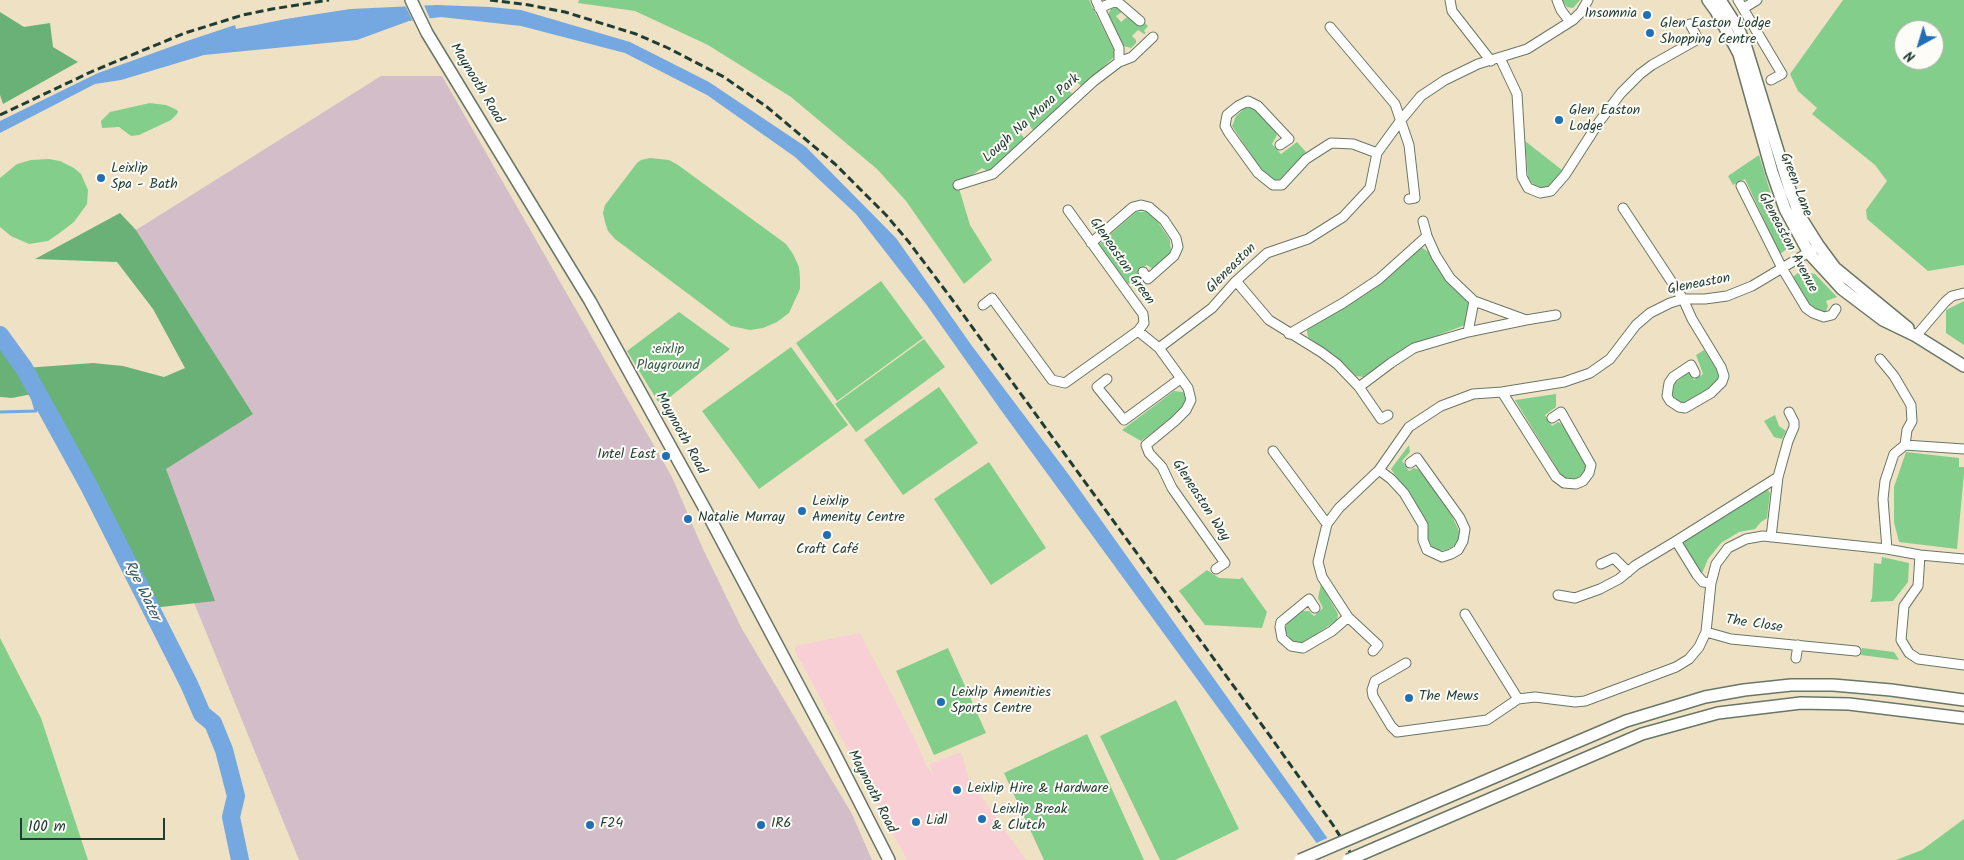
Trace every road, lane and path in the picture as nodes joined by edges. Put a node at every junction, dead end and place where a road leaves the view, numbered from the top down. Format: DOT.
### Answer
graph roads {
  1 [pos="411,0"];
  2 [pos="1450,0"];
  3 [pos="1557,0"];
  4 [pos="1588,0"];
  5 [pos="1708,0"];
  6 [pos="1720,0"];
  7 [pos="1738,0"];
  8 [pos="1757,0"];
  9 [pos="1114,1"];
  10 [pos="1098,4"];
  11 [pos="1744,8"];
  12 [pos="1140,21"];
  13 [pos="1570,22"];
  14 [pos="1690,24"];
  15 [pos="1330,27"];
  16 [pos="1153,37"];
  17 [pos="1745,44"];
  18 [pos="1495,59"];
  19 [pos="1119,62"];
  20 [pos="1771,80"];
  21 [pos="1754,107"];
  22 [pos="1401,120"];
  23 [pos="1280,145"];
  24 [pos="1377,153"];
  25 [pos="958,185"];
  26 [pos="1741,186"];
  27 [pos="1408,199"];
  28 [pos="1623,208"];
  29 [pos="1068,210"];
  30 [pos="1423,221"];
  31 [pos="1427,236"];
  32 [pos="1091,243"];
  33 [pos="1813,249"];
  34 [pos="1782,268"];
  35 [pos="1143,272"];
  36 [pos="1236,281"];
  37 [pos="1964,293"];
  38 [pos="1683,299"];
  39 [pos="1474,301"];
  40 [pos="983,304"];
  41 [pos="1836,308"];
  42 [pos="1556,315"];
  43 [pos="1526,320"];
  44 [pos="1138,331"];
  45 [pos="1468,332"];
  46 [pos="1289,334"];
  47 [pos="1916,336"];
  48 [pos="1159,348"];
  49 [pos="1880,359"];
  50 [pos="1964,366"];
  51 [pos="1695,373"];
  52 [pos="1107,379"];
  53 [pos="1180,379"];
  54 [pos="1359,387"];
  55 [pos="1502,392"];
  56 [pos="1789,412"];
  57 [pos="1388,414"];
  58 [pos="1552,418"];
  59 [pos="1905,445"];
  60 [pos="1964,449"];
  61 [pos="1273,451"];
  62 [pos="1410,464"];
  63 [pos="1379,470"];
  64 [pos="1778,477"];
  65 [pos="1327,524"];
  66 [pos="1771,537"];
  67 [pos="1676,541"];
  68 [pos="1887,549"];
  69 [pos="1920,555"];
  70 [pos="1964,559"];
  71 [pos="1601,564"];
  72 [pos="1216,569"];
  73 [pos="1628,572"];
  74 [pos="1710,584"];
  75 [pos="1558,595"];
  76 [pos="1315,608"];
  77 [pos="1465,614"];
  78 [pos="1348,617"];
  79 [pos="1706,632"];
  80 [pos="1798,645"];
  81 [pos="1373,651"];
  82 [pos="1856,651"];
  83 [pos="1796,658"];
  84 [pos="1406,664"];
  85 [pos="1964,665"];
  86 [pos="1518,699"];
  87 [pos="1964,700"];
  88 [pos="1964,718"];
  89 [pos="889,860"];
  90 [pos="1300,860"];
  91 [pos="1348,860"];
  1 -- 89 [label="main road, Maynooth Road"];
  2 -- 18 [label="street"];
  3 -- 13 [label="street"];
  4 -- 13 [label="street, Gleneaston"];
  5 -- 21 [label="main road, Green Lane"];
  6 -- 17 [label="main road, Green Lane"];
  7 -- 11 [label="street"];
  8 -- 11 [label="street"];
  9 -- 10 [label="street"];
  9 -- 12 [label="street"];
  10 -- 19 [label="street"];
  11 -- 20 [label="street"];
  13 -- 18 [label="street, Gleneaston"];
  14 -- 18 [label="street"];
  15 -- 22 [label="street"];
  16 -- 19 [label="street, Lough Na Mona Park"];
  17 -- 21 [label="main road"];
  17 -- 33 [label="main road, Green Lane"];
  18 -- 22 [label="street, Gleneaston"];
  19 -- 25 [label="street, Lough Na Mona Park"];
  21 -- 33 [label="main road, Green Lane"];
  22 -- 24 [label="street, Gleneaston"];
  22 -- 27 [label="street"];
  23 -- 24 [label="street"];
  24 -- 36 [label="street, Gleneaston"];
  26 -- 34 [label="street, Gleneaston Avenue"];
  28 -- 38 [label="street"];
  29 -- 32 [label="street, Gleneaston Green"];
  30 -- 31 [label="street"];
  31 -- 39 [label="street"];
  31 -- 46 [label="street"];
  32 -- 35 [label="street"];
  32 -- 44 [label="street, Gleneaston Green"];
  33 -- 34 [label="street, Gleneaston"];
  33 -- 47 [label="main road, Green Lane"];
  34 -- 38 [label="street, Gleneaston"];
  34 -- 41 [label="street, Gleneaston Avenue"];
  36 -- 46 [label="street"];
  36 -- 48 [label="street, Gleneaston"];
  37 -- 47 [label="street"];
  38 -- 51 [label="street"];
  38 -- 55 [label="street, Gleneaston"];
  39 -- 43 [label="street"];
  39 -- 45 [label="street"];
  40 -- 44 [label="street"];
  42 -- 43 [label="street"];
  43 -- 45 [label="street"];
  44 -- 48 [label="street"];
  45 -- 54 [label="street"];
  46 -- 54 [label="street"];
  47 -- 50 [label="main road, Green Lane"];
  48 -- 53 [label="street, Gleneaston Way"];
  49 -- 59 [label="street"];
  52 -- 53 [label="street"];
  53 -- 72 [label="street, Gleneaston Way"];
  54 -- 57 [label="street"];
  55 -- 58 [label="street"];
  55 -- 63 [label="street, Gleneaston"];
  56 -- 64 [label="street"];
  59 -- 60 [label="street"];
  59 -- 68 [label="street"];
  61 -- 65 [label="street"];
  62 -- 63 [label="street"];
  63 -- 65 [label="street, Gleneaston"];
  64 -- 66 [label="street"];
  64 -- 67 [label="street"];
  65 -- 78 [label="street"];
  66 -- 68 [label="street"];
  66 -- 74 [label="street"];
  67 -- 73 [label="street"];
  67 -- 74 [label="street"];
  68 -- 69 [label="street"];
  69 -- 70 [label="street"];
  69 -- 85 [label="street"];
  71 -- 73 [label="street"];
  73 -- 75 [label="street"];
  74 -- 79 [label="street"];
  76 -- 78 [label="street"];
  77 -- 86 [label="street"];
  78 -- 81 [label="street"];
  79 -- 80 [label="street, The Close"];
  79 -- 86 [label="street"];
  80 -- 82 [label="street, The Close"];
  80 -- 83 [label="street, The Close"];
  84 -- 86 [label="street"];
  87 -- 90 [label="main road, bridge"];
  88 -- 91 [label="main road, bridge"];
}
